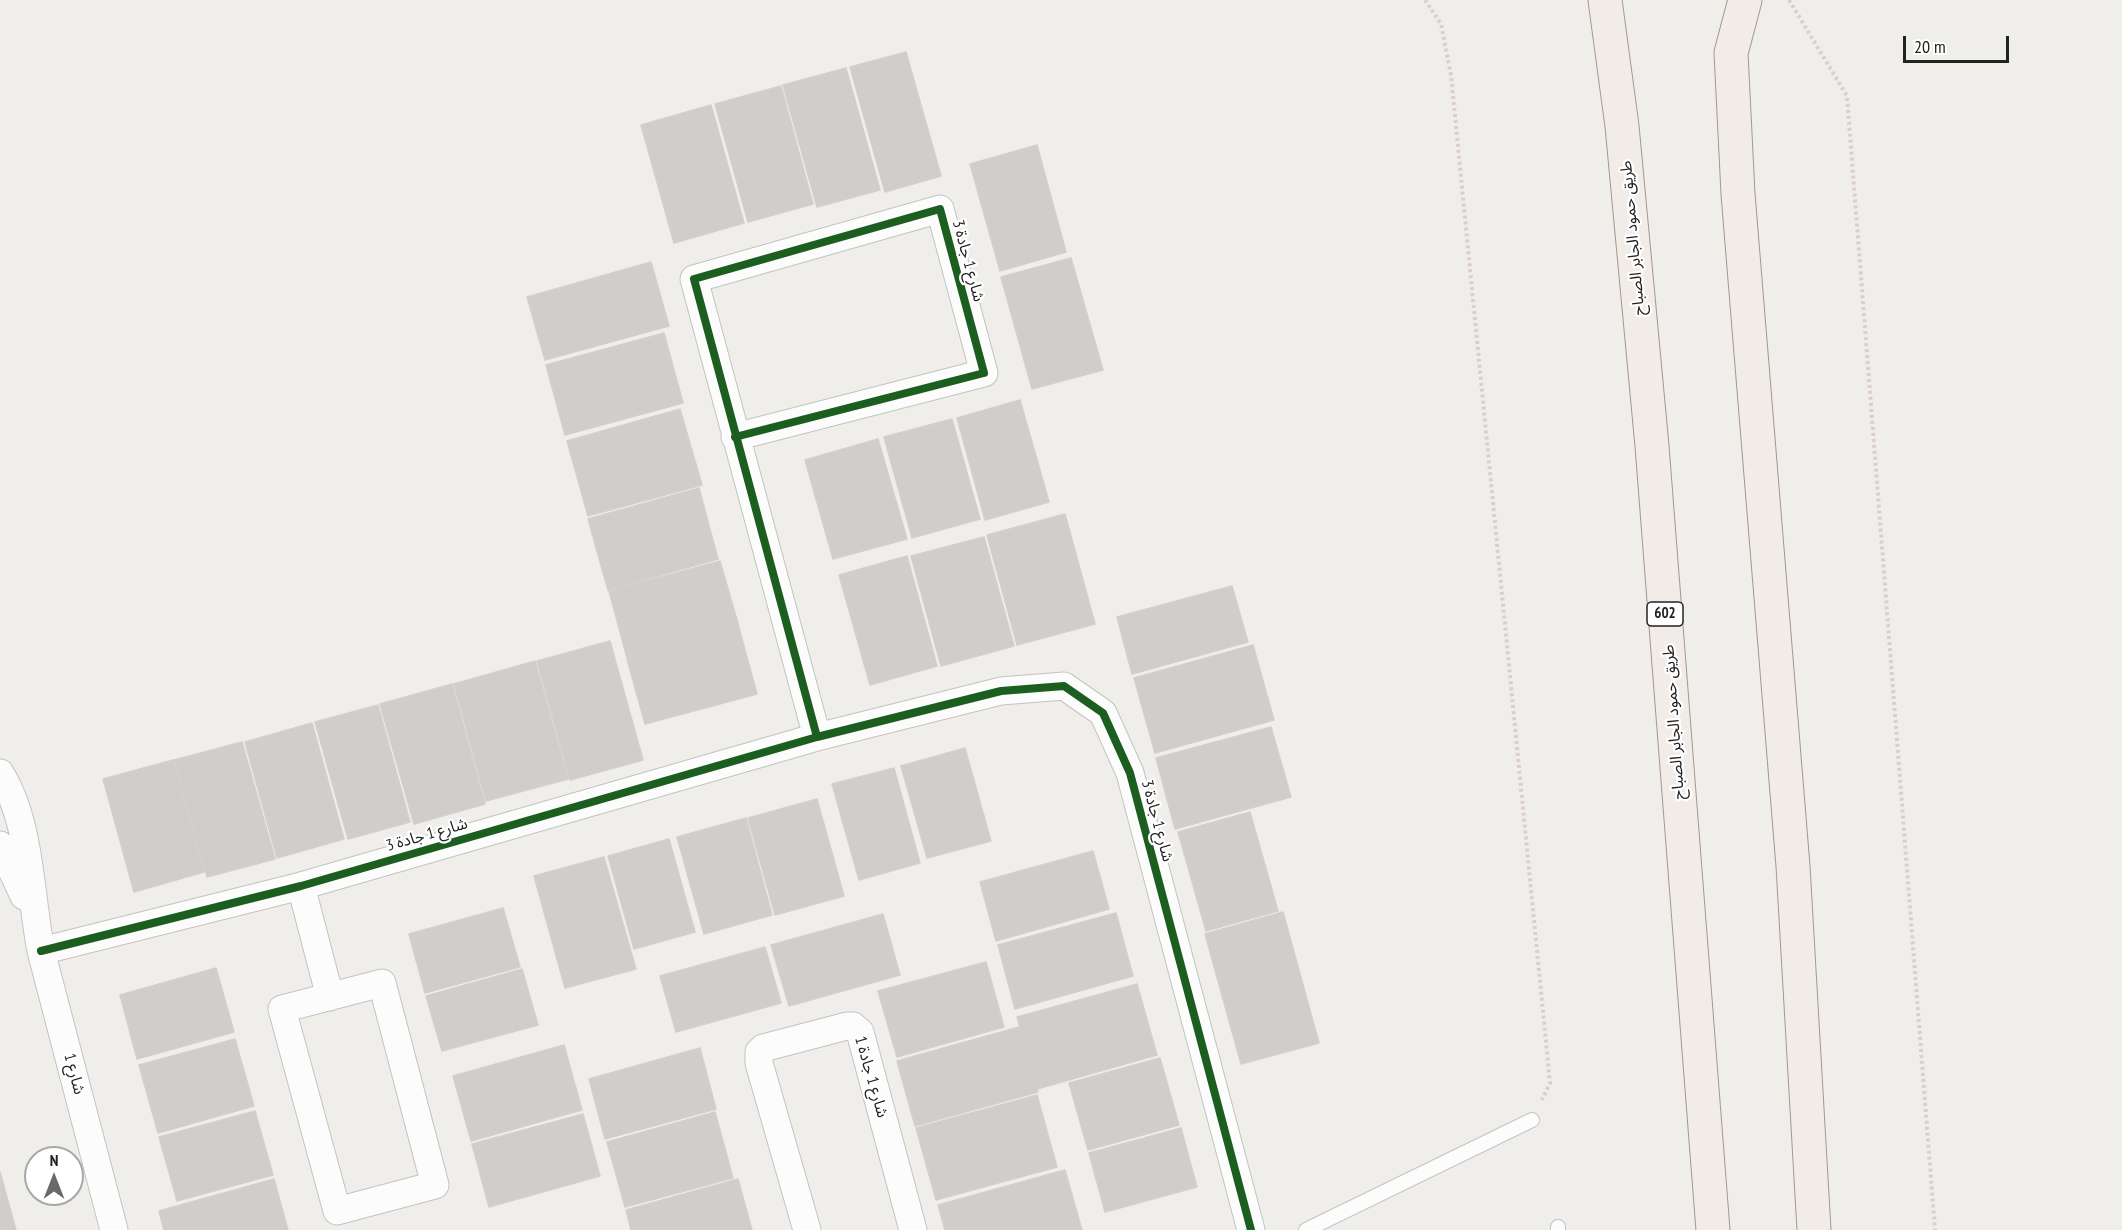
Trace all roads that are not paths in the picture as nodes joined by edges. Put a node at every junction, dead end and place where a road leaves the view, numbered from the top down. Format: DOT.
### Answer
graph roads {
  1 [pos="1605,0"];
  2 [pos="1745,0"];
  3 [pos="735,437"];
  4 [pos="817,737"];
  5 [pos="0,773"];
  6 [pos="0,845"];
  7 [pos="301,886"];
  8 [pos="34,918"];
  9 [pos="41,951"];
  10 [pos="330,997"];
  11 [pos="1532,1120"];
  12 [pos="114,1230"];
  13 [pos="807,1230"];
  14 [pos="913,1230"];
  15 [pos="1251,1230"];
  16 [pos="1306,1230"];
  17 [pos="1713,1230"];
  18 [pos="1814,1230"];
  1 -- 17 [label="main road, طريق حمود الجابر الصباح / 602"];
  2 -- 18 [label="main road"];
  3 -- 3 [label="street, شارع 1 جادة 3"];
  3 -- 4 [label="street, شارع 1 جادة 3"];
  4 -- 7 [label="street, شارع 1 جادة 3"];
  4 -- 15 [label="street, شارع 1 جادة 3"];
  5 -- 8 [label="street, شارع 1"];
  6 -- 8 [label="street, شارع 1"];
  7 -- 9 [label="street, شارع 1 جادة 3"];
  7 -- 10 [label="street"];
  8 -- 9 [label="street, شارع 1"];
  9 -- 12 [label="street, شارع 1"];
  10 -- 10 [label="street"];
  11 -- 16 [label="lane"];
  13 -- 14 [label="street, شارع 1 جادة 1"];
}
